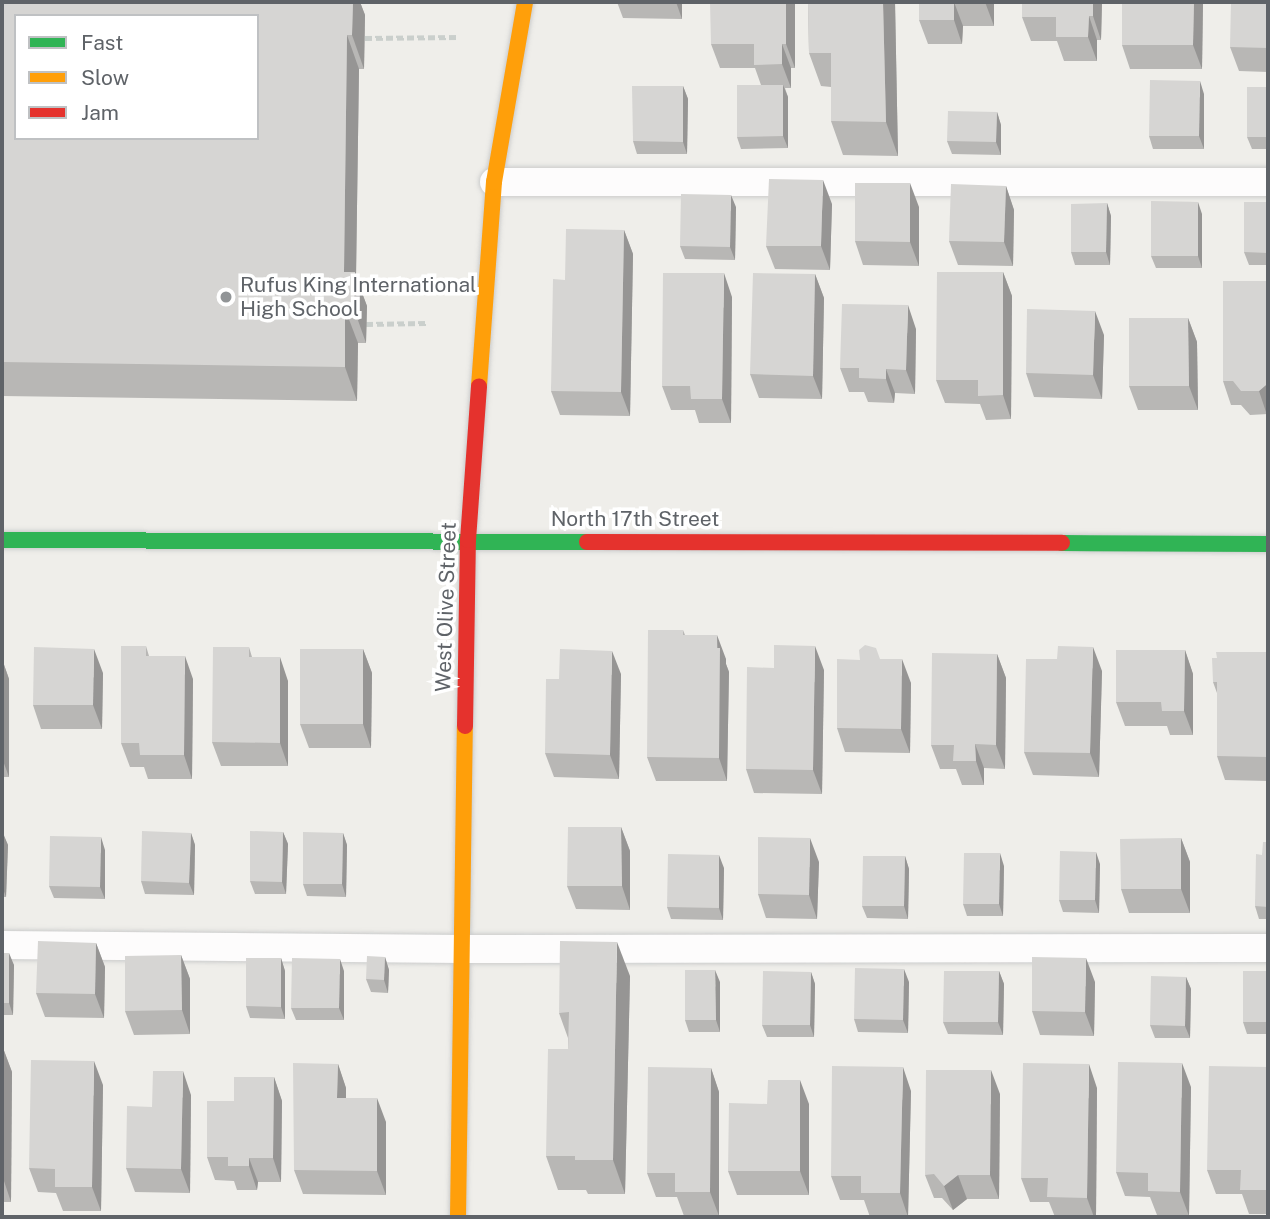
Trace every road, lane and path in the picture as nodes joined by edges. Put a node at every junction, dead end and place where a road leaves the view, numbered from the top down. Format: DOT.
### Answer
graph roads {
  1 [pos="525,2"];
  2 [pos="459,37"];
  3 [pos="365,38"];
  4 [pos="494,182"];
  5 [pos="1268,182"];
  6 [pos="426,323"];
  7 [pos="366,324"];
  8 [pos="2,540"];
  9 [pos="468,540"];
  10 [pos="1268,544"];
  11 [pos="2,944"];
  12 [pos="1268,948"];
  13 [pos="462,949"];
  14 [pos="458,1217"];
  1 -- 4 [label="street, West Olive Street"];
  2 -- 3 [label="path"];
  4 -- 5 [label="lane"];
  4 -- 9 [label="street, West Olive Street"];
  6 -- 7 [label="path"];
  8 -- 9 [label="street, North 17th Street"];
  9 -- 10 [label="street, North 17th Street"];
  9 -- 13 [label="street, West Olive Street"];
  11 -- 13 [label="lane"];
  12 -- 13 [label="lane"];
  13 -- 14 [label="street, West Olive Street"];
}
